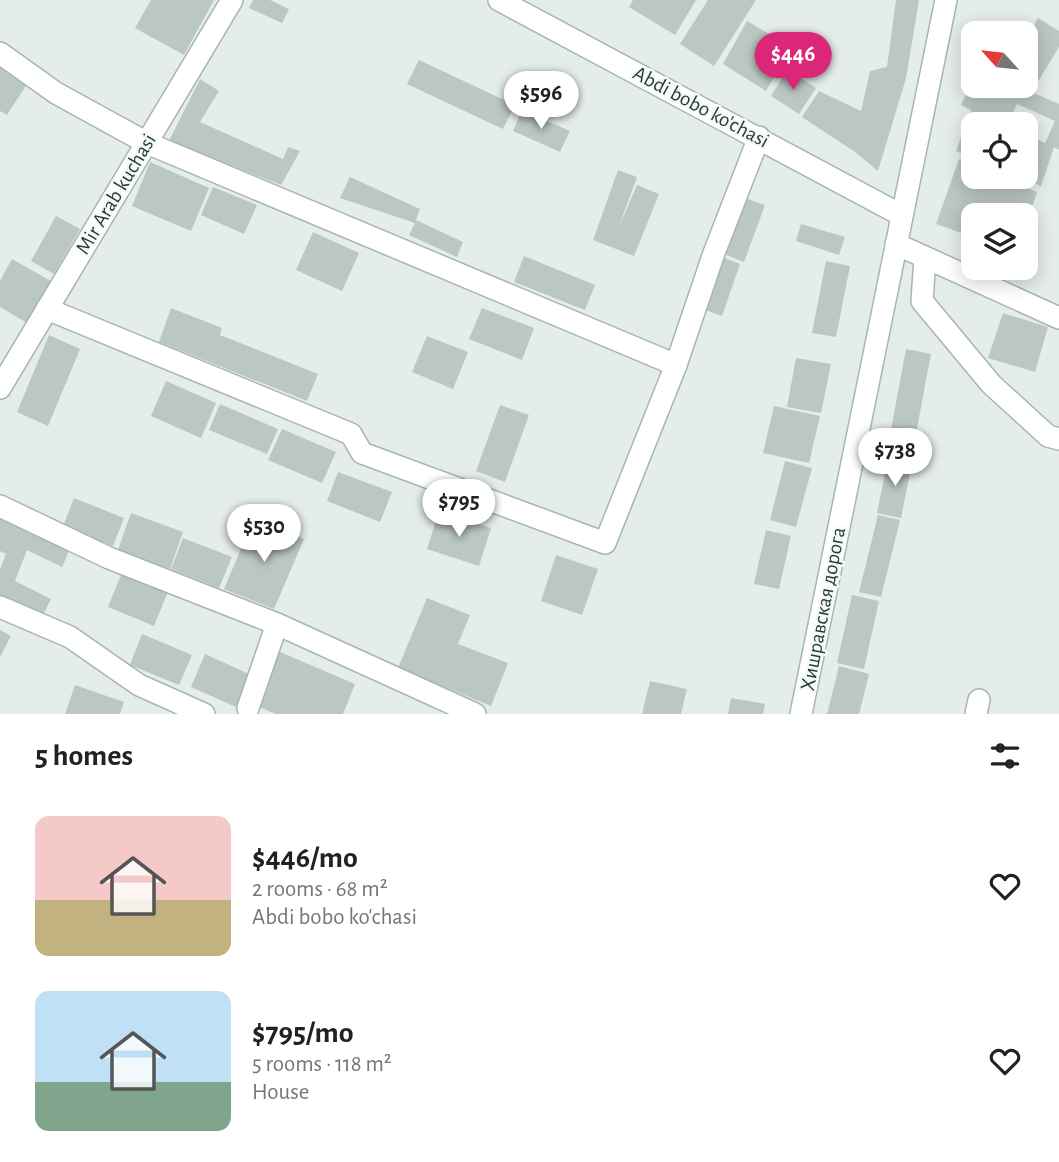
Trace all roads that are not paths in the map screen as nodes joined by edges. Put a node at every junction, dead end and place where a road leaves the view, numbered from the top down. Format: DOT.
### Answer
graph roads {
  1 [pos="232,0"];
  2 [pos="499,0"];
  3 [pos="946,0"];
  4 [pos="0,52"];
  5 [pos="759,137"];
  6 [pos="147,143"];
  7 [pos="901,215"];
  8 [pos="896,244"];
  9 [pos="925,258"];
  10 [pos="47,309"];
  11 [pos="1059,318"];
  12 [pos="676,365"];
  13 [pos="0,388"];
  14 [pos="1059,439"];
  15 [pos="0,506"];
  16 [pos="0,607"];
  17 [pos="277,624"];
  18 [pos="250,712"];
  19 [pos="204,714"];
  20 [pos="475,714"];
  21 [pos="801,714"];
  1 -- 6 [label="street, Mir Arab kuchasi"];
  2 -- 5 [label="street, Abdi bobo ko'chasi"];
  3 -- 7 [label="street, Хишравская дорога"];
  4 -- 6 [label="street"];
  5 -- 7 [label="street, Abdi bobo ko'chasi"];
  5 -- 12 [label="street"];
  6 -- 10 [label="street, Mir Arab kuchasi"];
  6 -- 12 [label="street"];
  7 -- 8 [label="street, Хишравская дорога"];
  8 -- 9 [label="street"];
  8 -- 21 [label="street, Хишравская дорога"];
  9 -- 11 [label="street"];
  9 -- 14 [label="street"];
  10 -- 12 [label="street"];
  10 -- 13 [label="street, Mir Arab kuchasi"];
  15 -- 17 [label="street"];
  16 -- 19 [label="street"];
  17 -- 18 [label="street"];
  17 -- 20 [label="street"];
}
